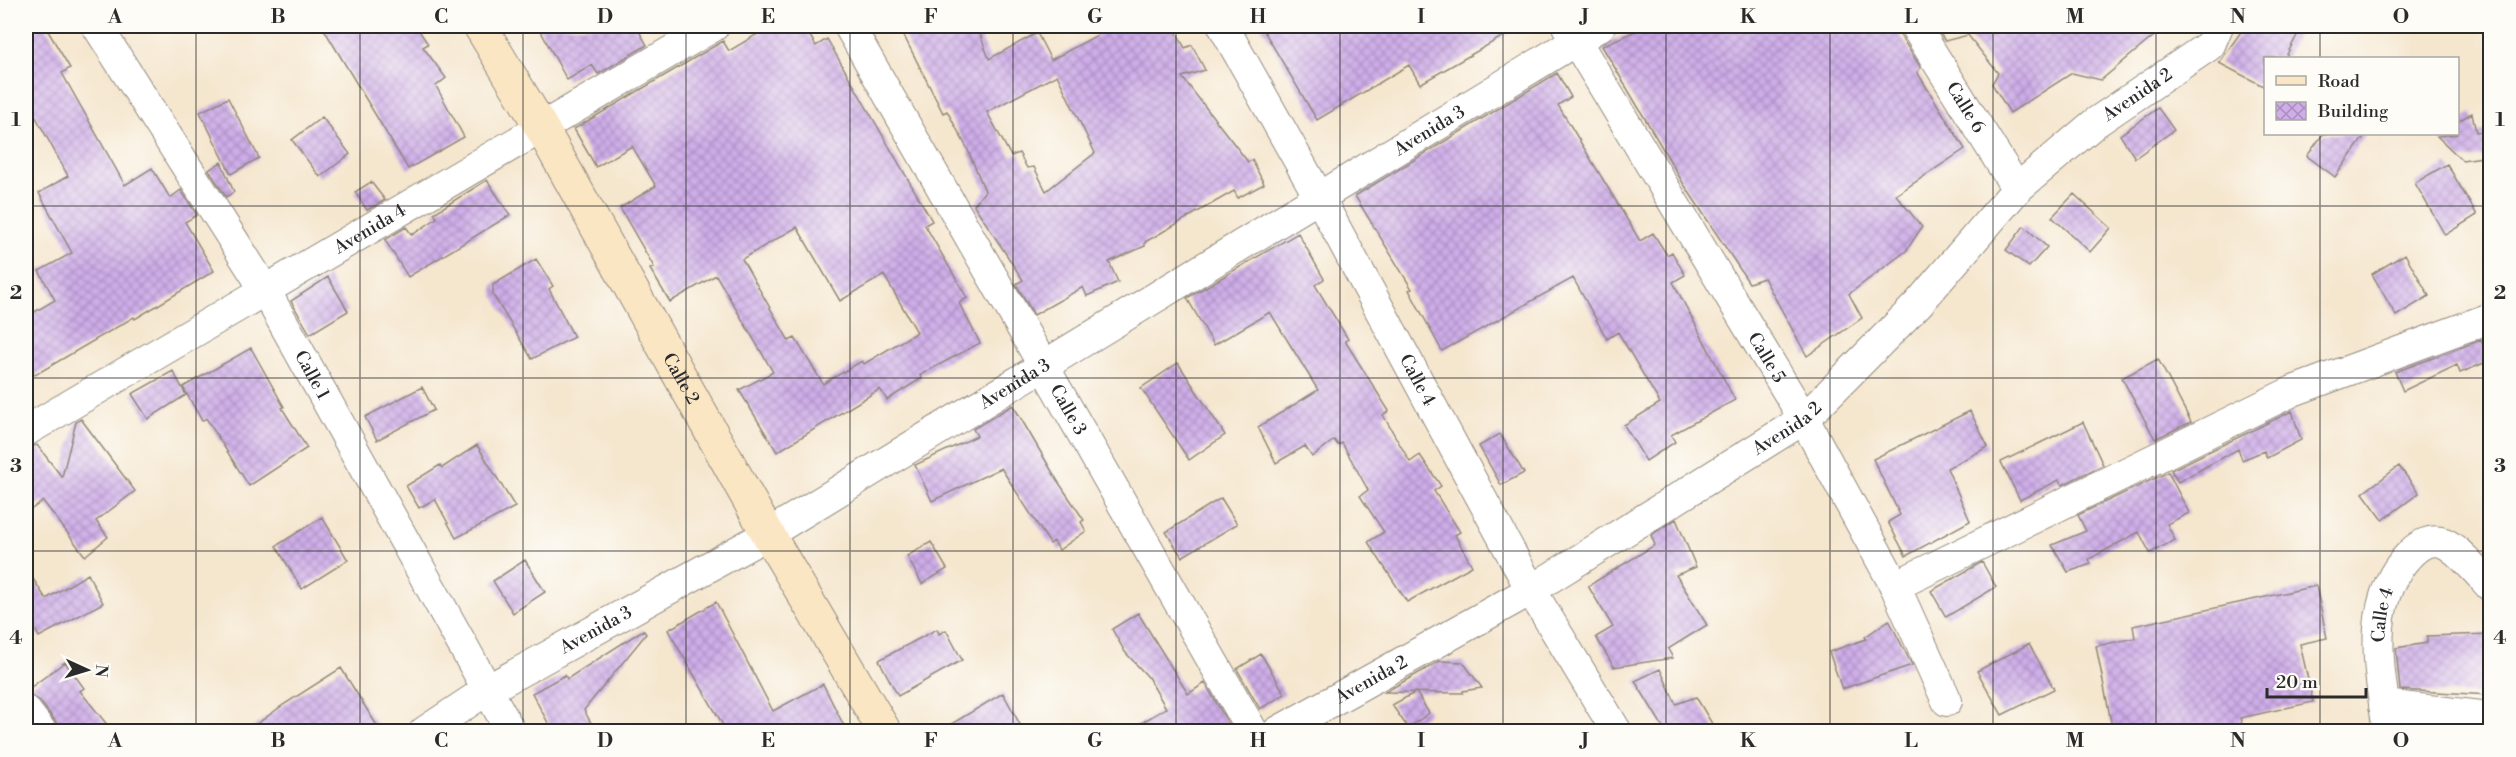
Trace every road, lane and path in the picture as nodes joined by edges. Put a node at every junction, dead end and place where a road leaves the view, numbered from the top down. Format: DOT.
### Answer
graph roads {
  1 [pos="97,26"];
  2 [pos="480,26"];
  3 [pos="714,26"];
  4 [pos="849,26"];
  5 [pos="1223,26"];
  6 [pos="1915,26"];
  7 [pos="2218,26"];
  8 [pos="1581,30"];
  9 [pos="541,127"];
  10 [pos="2017,189"];
  11 [pos="1319,197"];
  12 [pos="265,290"];
  13 [pos="2490,318"];
  14 [pos="1042,366"];
  15 [pos="1804,419"];
  16 [pos="26,431"];
  17 [pos="768,534"];
  18 [pos="1895,586"];
  19 [pos="2490,586"];
  20 [pos="1531,590"];
  21 [pos="487,690"];
  22 [pos="1947,701"];
  23 [pos="26,711"];
  24 [pos="2490,717"];
  25 [pos="2386,718"];
  26 [pos="42,732"];
  27 [pos="424,732"];
  28 [pos="511,732"];
  29 [pos="885,732"];
  30 [pos="1252,732"];
  31 [pos="1277,732"];
  32 [pos="1617,732"];
  1 -- 12 [label="street, Calle 1"];
  2 -- 9 [label="main road, Calle 2"];
  3 -- 9 [label="street, Avenida 4"];
  4 -- 14 [label="street, Calle 3"];
  5 -- 11 [label="street, Calle 4"];
  6 -- 10 [label="street, Calle 6"];
  7 -- 10 [label="street, Avenida 2"];
  8 -- 11 [label="street, Avenida 3"];
  8 -- 15 [label="street, Calle 5"];
  9 -- 12 [label="street, Avenida 4"];
  9 -- 17 [label="main road, Calle 2"];
  10 -- 15 [label="street, Avenida 2"];
  11 -- 14 [label="street, Avenida 3"];
  11 -- 20 [label="street, Calle 4"];
  12 -- 16 [label="street, Avenida 4"];
  12 -- 21 [label="street, Calle 1"];
  13 -- 18 [label="street"];
  14 -- 17 [label="street, Avenida 3"];
  14 -- 30 [label="street, Calle 3"];
  15 -- 18 [label="street, Calle 5"];
  15 -- 20 [label="street, Avenida 2"];
  17 -- 21 [label="street, Avenida 3"];
  17 -- 29 [label="main road, Calle 2"];
  18 -- 22 [label="street, Calle 5"];
  19 -- 25 [label="street, Calle 4"];
  20 -- 31 [label="street, Avenida 2"];
  20 -- 32 [label="street, Calle 4"];
  21 -- 27 [label="street, Avenida 3"];
  21 -- 28 [label="street, Calle 1"];
  23 -- 26 [label="street"];
  24 -- 25 [label="street"];
}
